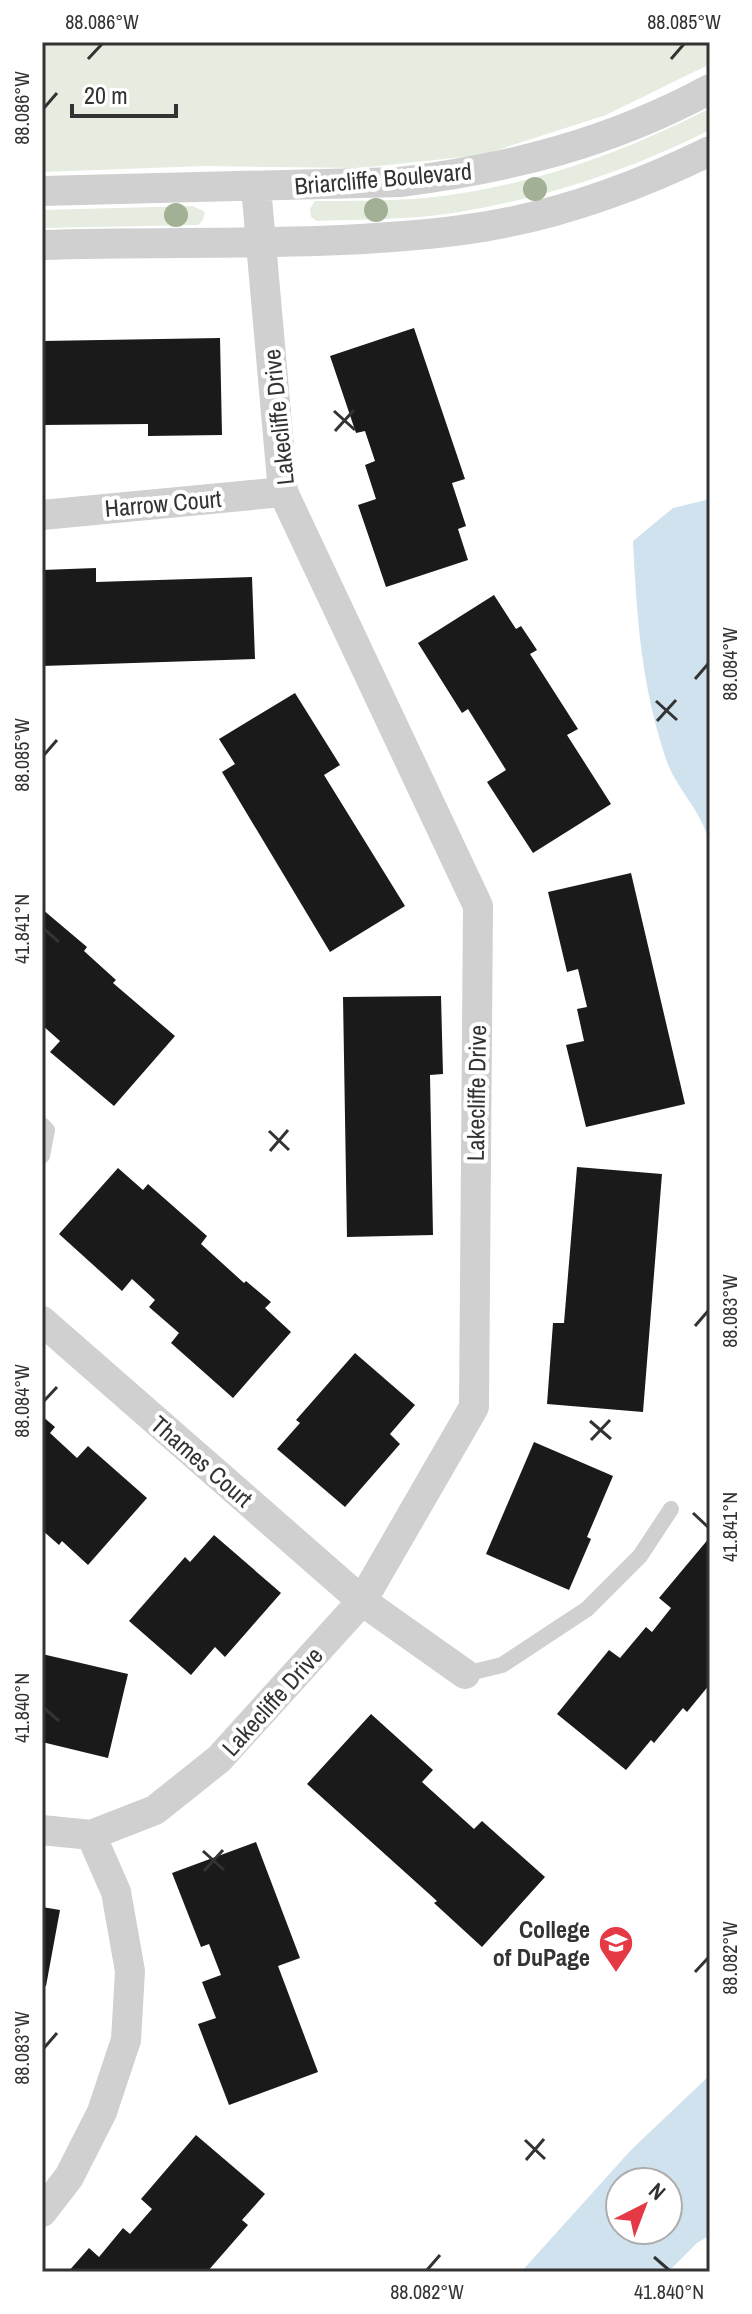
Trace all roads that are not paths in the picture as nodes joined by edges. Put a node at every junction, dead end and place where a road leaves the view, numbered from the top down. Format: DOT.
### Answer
graph roads {
  1 [pos="710,89"];
  2 [pos="710,151"];
  3 [pos="256,187"];
  4 [pos="42,191"];
  5 [pos="261,240"];
  6 [pos="42,245"];
  7 [pos="283,492"];
  8 [pos="42,515"];
  9 [pos="42,1125"];
  10 [pos="42,1156"];
  11 [pos="42,1321"];
  12 [pos="671,1509"];
  13 [pos="362,1601"];
  14 [pos="465,1674"];
  15 [pos="42,1830"];
  16 [pos="91,1835"];
  17 [pos="42,2212"];
  1 -- 3 [label="street, Briarcliffe Boulevard"];
  2 -- 5 [label="street"];
  3 -- 4 [label="street, Briarcliffe Boulevard"];
  3 -- 5 [label="street, Lakecliffe Drive"];
  5 -- 6 [label="street"];
  5 -- 7 [label="street, Lakecliffe Drive"];
  7 -- 8 [label="street, Harrow Court"];
  7 -- 13 [label="street, Lakecliffe Drive"];
  9 -- 10 [label="lane"];
  11 -- 13 [label="street, Thames Court"];
  12 -- 14 [label="lane"];
  13 -- 14 [label="street, Thames Court"];
  13 -- 16 [label="street, Lakecliffe Drive"];
  15 -- 16 [label="street, Lakecliffe Drive"];
  16 -- 17 [label="street"];
}
